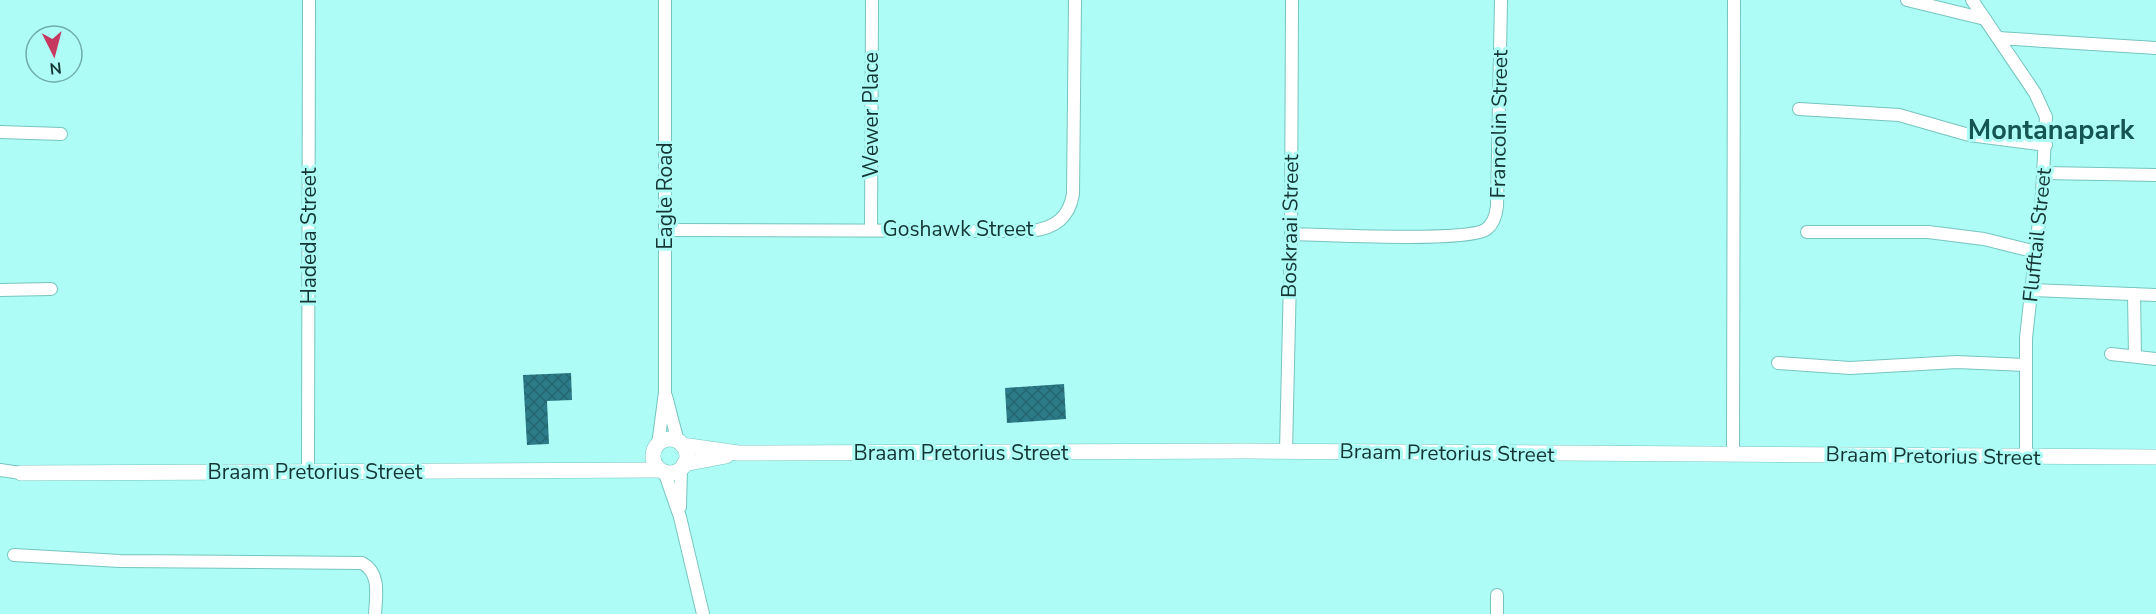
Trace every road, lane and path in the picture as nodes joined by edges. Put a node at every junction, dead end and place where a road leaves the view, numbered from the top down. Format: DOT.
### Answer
graph roads {
  1 [pos="309,0"];
  2 [pos="665,0"];
  3 [pos="872,0"];
  4 [pos="1075,0"];
  5 [pos="1292,0"];
  6 [pos="1501,0"];
  7 [pos="1734,0"];
  8 [pos="1907,0"];
  9 [pos="1972,0"];
  10 [pos="1985,19"];
  11 [pos="1998,38"];
  12 [pos="2156,48"];
  13 [pos="1799,109"];
  14 [pos="0,132"];
  15 [pos="61,134"];
  16 [pos="2046,145"];
  17 [pos="2044,173"];
  18 [pos="2156,175"];
  19 [pos="665,230"];
  20 [pos="871,230"];
  21 [pos="1807,232"];
  22 [pos="1291,234"];
  23 [pos="2036,252"];
  24 [pos="51,289"];
  25 [pos="0,290"];
  26 [pos="2032,290"];
  27 [pos="2134,294"];
  28 [pos="2156,295"];
  29 [pos="2110,354"];
  30 [pos="2135,356"];
  31 [pos="2156,358"];
  32 [pos="1778,363"];
  33 [pos="2025,365"];
  34 [pos="665,392"];
  35 [pos="680,443"];
  36 [pos="657,447"];
  37 [pos="1286,451"];
  38 [pos="738,453"];
  39 [pos="1733,454"];
  40 [pos="2026,457"];
  41 [pos="2156,457"];
  42 [pos="683,466"];
  43 [pos="610,469"];
  44 [pos="0,470"];
  45 [pos="662,470"];
  46 [pos="308,472"];
  47 [pos="21,473"];
  48 [pos="680,517"];
  49 [pos="14,555"];
  50 [pos="1497,595"];
  51 [pos="375,614"];
  52 [pos="703,614"];
  53 [pos="1497,614"];
  1 -- 46 [label="street, Hadeda Street"];
  2 -- 19 [label="street, Eagle Road"];
  3 -- 20 [label="street, Wewer Place"];
  4 -- 20 [label="street, Goshawk Street"];
  5 -- 22 [label="street, Boskraai Street"];
  6 -- 22 [label="street, Francolin Street"];
  7 -- 39 [label="street"];
  8 -- 10 [label="street"];
  9 -- 10 [label="street, Flufftail Street"];
  10 -- 11 [label="street, Flufftail Street"];
  11 -- 12 [label="street"];
  11 -- 16 [label="street, Flufftail Street"];
  13 -- 16 [label="street"];
  14 -- 15 [label="street"];
  16 -- 17 [label="street, Flufftail Street"];
  17 -- 18 [label="street"];
  17 -- 23 [label="street, Flufftail Street"];
  19 -- 20 [label="street, Goshawk Street"];
  19 -- 34 [label="street, Eagle Road"];
  21 -- 23 [label="street"];
  22 -- 37 [label="street, Boskraai Street"];
  23 -- 26 [label="street, Flufftail Street"];
  24 -- 25 [label="street"];
  26 -- 27 [label="street"];
  26 -- 33 [label="street, Flufftail Street"];
  27 -- 28 [label="street"];
  27 -- 30 [label="street"];
  29 -- 30 [label="street"];
  30 -- 31 [label="street"];
  32 -- 33 [label="street"];
  33 -- 40 [label="street, Flufftail Street"];
  34 -- 35 [label="street, Eagle Road"];
  34 -- 36 [label="street, Eagle Road"];
  35 -- 36 [label="street"];
  35 -- 38 [label="street, Braam Pretorius Street"];
  35 -- 42 [label="street"];
  36 -- 43 [label="street, Braam Pretorius Street"];
  36 -- 45 [label="street"];
  37 -- 38 [label="street, Braam Pretorius Street"];
  37 -- 39 [label="street, Braam Pretorius Street"];
  38 -- 42 [label="street, Braam Pretorius Street"];
  39 -- 40 [label="street, Braam Pretorius Street"];
  40 -- 41 [label="street, Braam Pretorius Street"];
  42 -- 45 [label="street"];
  42 -- 48 [label="street"];
  43 -- 45 [label="street, Braam Pretorius Street"];
  43 -- 46 [label="street, Braam Pretorius Street"];
  44 -- 47 [label="street"];
  45 -- 48 [label="street"];
  46 -- 47 [label="street, Braam Pretorius Street"];
  48 -- 52 [label="street"];
  49 -- 51 [label="street"];
  50 -- 53 [label="street"];
}
